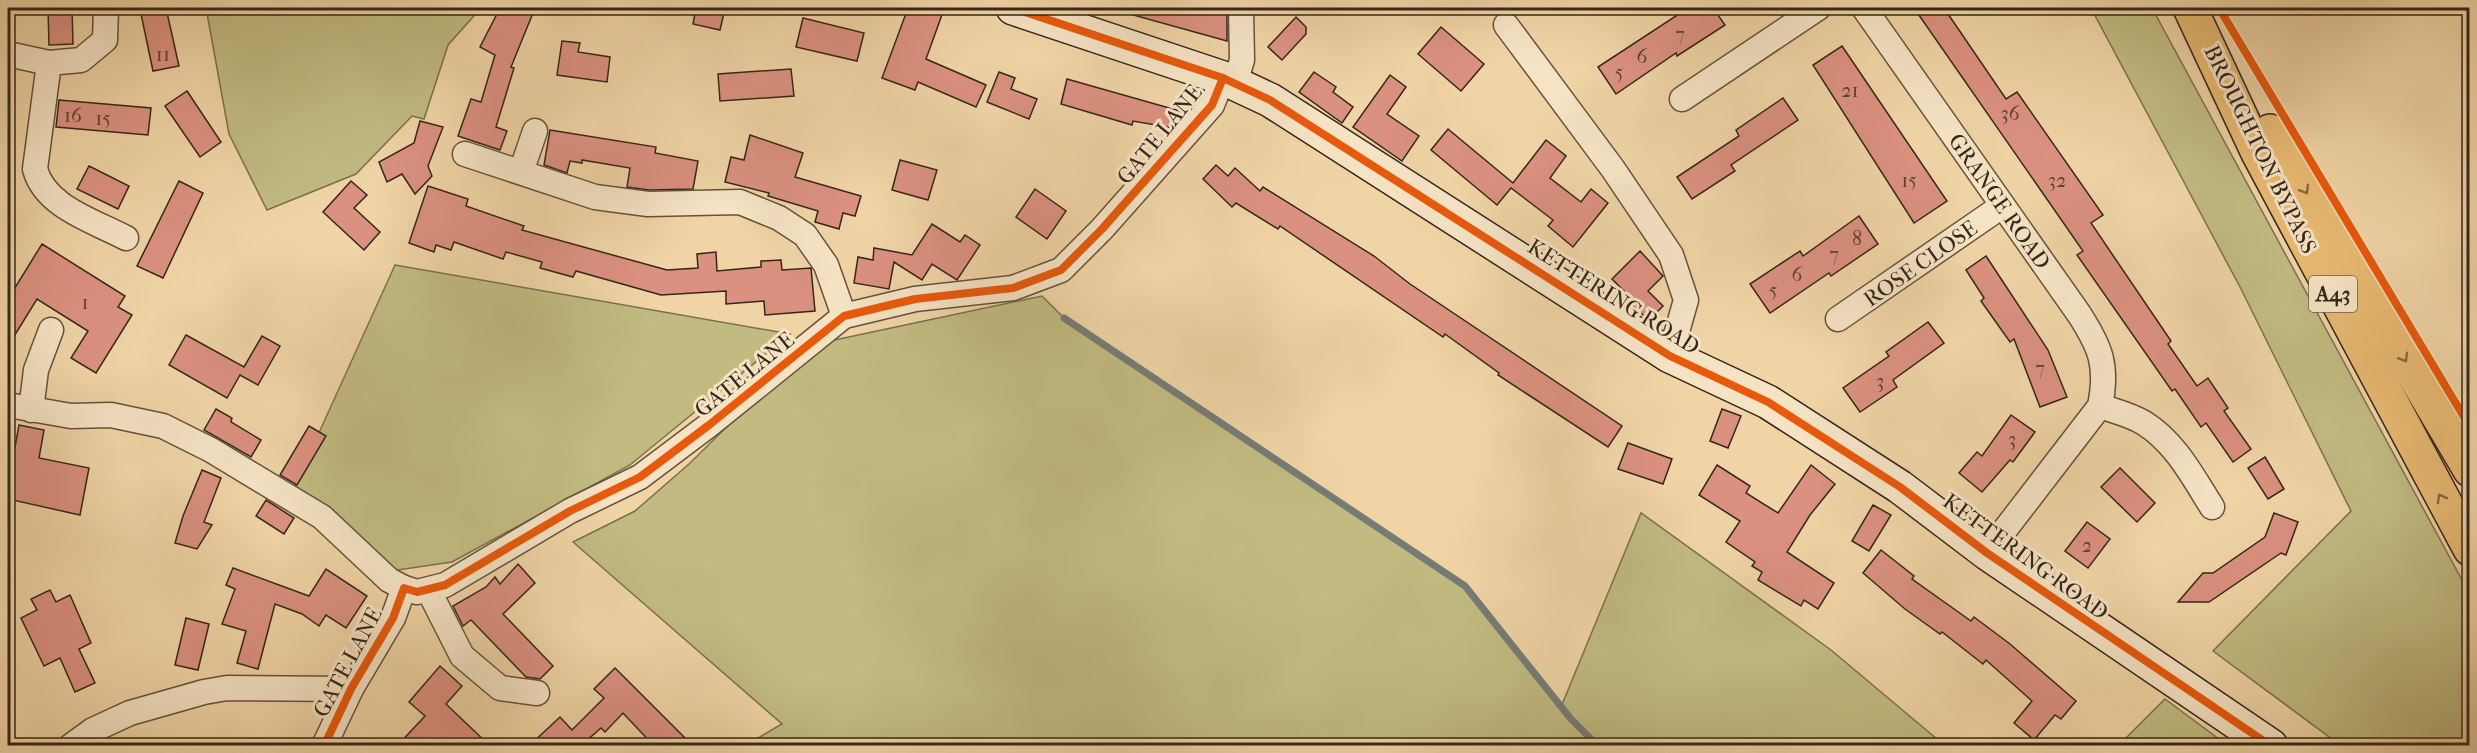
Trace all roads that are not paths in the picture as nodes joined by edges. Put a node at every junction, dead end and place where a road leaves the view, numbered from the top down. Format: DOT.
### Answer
graph roads {
  1 [pos="106,8"];
  2 [pos="1013,8"];
  3 [pos="1241,8"];
  4 [pos="1818,8"];
  5 [pos="1864,8"];
  6 [pos="2198,21"];
  7 [pos="1506,25"];
  8 [pos="8,54"];
  9 [pos="49,63"];
  10 [pos="1229,80"];
  11 [pos="1682,99"];
  12 [pos="536,131"];
  13 [pos="465,154"];
  14 [pos="521,172"];
  15 [pos="2002,206"];
  16 [pos="126,238"];
  17 [pos="844,316"];
  18 [pos="1838,319"];
  19 [pos="51,330"];
  20 [pos="1670,356"];
  21 [pos="8,405"];
  22 [pos="2100,406"];
  23 [pos="31,410"];
  24 [pos="2469,470"];
  25 [pos="2212,507"];
  26 [pos="2469,549"];
  27 [pos="1987,553"];
  28 [pos="404,588"];
  29 [pos="429,591"];
  30 [pos="351,689"];
  31 [pos="537,693"];
  32 [pos="71,746"];
  33 [pos="324,746"];
  34 [pos="2271,746"];
  1 -- 9 [label="street"];
  2 -- 10 [label="street, KETTERING ROAD"];
  3 -- 10 [label="street, GATE LANE"];
  4 -- 11 [label="street"];
  5 -- 15 [label="street, GRANGE ROAD"];
  6 -- 24 [label="highway, BROUGHTON BYPASS / A43, one-way"];
  26 -- 6 [label="highway, BROUGHTON BYPASS / A43, one-way"];
  7 -- 20 [label="street"];
  8 -- 9 [label="street"];
  9 -- 16 [label="street"];
  10 -- 17 [label="street, GATE LANE"];
  10 -- 20 [label="street, KETTERING ROAD"];
  12 -- 14 [label="street"];
  13 -- 14 [label="street"];
  14 -- 17 [label="street"];
  15 -- 18 [label="street, ROSE CLOSE"];
  15 -- 22 [label="street, GRANGE ROAD"];
  17 -- 29 [label="street, GATE LANE"];
  19 -- 23 [label="street"];
  20 -- 27 [label="street, KETTERING ROAD"];
  21 -- 23 [label="street"];
  22 -- 25 [label="street"];
  22 -- 27 [label="street"];
  23 -- 28 [label="street"];
  27 -- 34 [label="street, KETTERING ROAD"];
  28 -- 29 [label="street, GATE LANE"];
  28 -- 30 [label="street, GATE LANE"];
  29 -- 31 [label="street"];
  30 -- 32 [label="street"];
  30 -- 33 [label="street, GATE LANE"];
}
